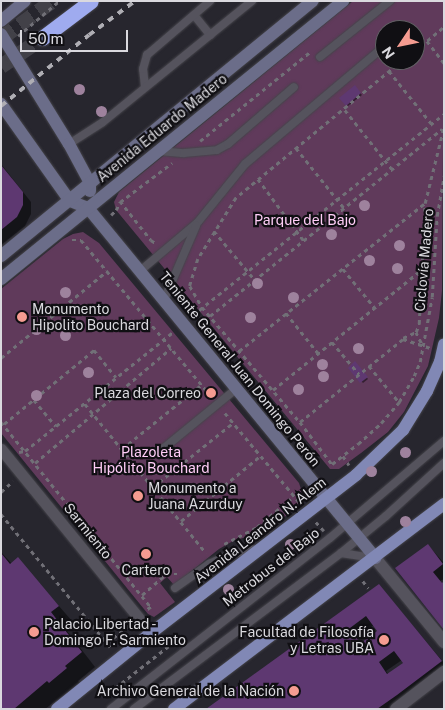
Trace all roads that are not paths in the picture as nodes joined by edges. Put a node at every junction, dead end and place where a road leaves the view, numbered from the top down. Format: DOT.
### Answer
graph roads {
  1 [pos="24,1"];
  2 [pos="91,1"];
  3 [pos="210,1"];
  4 [pos="252,1"];
  5 [pos="313,1"];
  6 [pos="343,1"];
  7 [pos="390,1"];
  8 [pos="194,15"];
  9 [pos="1,20"];
  10 [pos="210,35"];
  11 [pos="42,38"];
  12 [pos="5,39"];
  13 [pos="375,56"];
  14 [pos="320,57"];
  15 [pos="145,87"];
  16 [pos="294,87"];
  17 [pos="1,104"];
  18 [pos="69,144"];
  19 [pos="157,151"];
  20 [pos="90,183"];
  21 [pos="70,201"];
  22 [pos="88,208"];
  23 [pos="198,222"];
  24 [pos="1,256"];
  25 [pos="140,271"];
  26 [pos="1,279"];
  27 [pos="164,300"];
  28 [pos="444,344"];
  29 [pos="236,388"];
  30 [pos="444,441"];
  31 [pos="159,452"];
  32 [pos="4,457"];
  33 [pos="444,462"];
  34 [pos="326,498"];
  35 [pos="444,504"];
  36 [pos="347,524"];
  37 [pos="359,538"];
  38 [pos="261,548"];
  39 [pos="341,553"];
  40 [pos="375,558"];
  41 [pos="175,588"];
  42 [pos="151,633"];
  43 [pos="444,642"];
  44 [pos="444,672"];
  45 [pos="57,709"];
  46 [pos="111,709"];
  47 [pos="134,709"];
  48 [pos="174,709"];
  49 [pos="396,709"];
  1 -- 9 [label="main road"];
  2 -- 11 [label="highway"];
  3 -- 8 [label="lane"];
  4 -- 10 [label="lane"];
  5 -- 20 [label="main road, Avenida Eduardo Madero"];
  6 -- 19 [label="main road, Avenida Eduardo Madero"];
  7 -- 14 [label="lane"];
  8 -- 10 [label="lane"];
  8 -- 15 [label="lane"];
  10 -- 15 [label="lane"];
  12 -- 18 [label="main road"];
  13 -- 23 [label="lane"];
  15 -- 18 [label="lane"];
  16 -- 19 [label="lane"];
  17 -- 21 [label="main road"];
  18 -- 20 [label="main road"];
  19 -- 22 [label="main road, Avenida Eduardo Madero"];
  20 -- 21 [label="main road, Avenida Eduardo Madero"];
  20 -- 22 [label="main road"];
  21 -- 22 [label="main road"];
  21 -- 24 [label="main road, Avenida Eduardo Madero"];
  22 -- 25 [label="main road, Teniente General Juan Domingo Perón"];
  22 -- 26 [label="main road, Avenida Eduardo Madero"];
  23 -- 25 [label="lane"];
  23 -- 27 [label="lane"];
  25 -- 27 [label="main road, Teniente General Juan Domingo Perón"];
  27 -- 29 [label="main road, Teniente General Juan Domingo Perón"];
  28 -- 34 [label="main road, Avenida Leandro N. Alem"];
  29 -- 31 [label="lane"];
  29 -- 34 [label="main road, Teniente General Juan Domingo Perón"];
  30 -- 36 [label="lane, Metrobus del Bajo"];
  32 -- 42 [label="street, Sarmiento"];
  33 -- 37 [label="lane"];
  34 -- 36 [label="main road, Teniente General Juan Domingo Perón"];
  34 -- 38 [label="main road, Avenida Leandro N. Alem"];
  35 -- 40 [label="main road"];
  36 -- 37 [label="main road, Teniente General Juan Domingo Perón"];
  36 -- 46 [label="lane, Metrobus del Bajo"];
  37 -- 39 [label="lane"];
  37 -- 40 [label="main road, Teniente General Juan Domingo Perón"];
  38 -- 41 [label="lane"];
  38 -- 42 [label="main road, Avenida Leandro N. Alem"];
  39 -- 40 [label="lane"];
  39 -- 47 [label="lane"];
  40 -- 43 [label="street, Teniente General Juan Domingo Perón"];
  40 -- 48 [label="main road"];
  42 -- 45 [label="main road, Avenida Leandro N. Alem"];
  44 -- 49 [label="street"];
}
